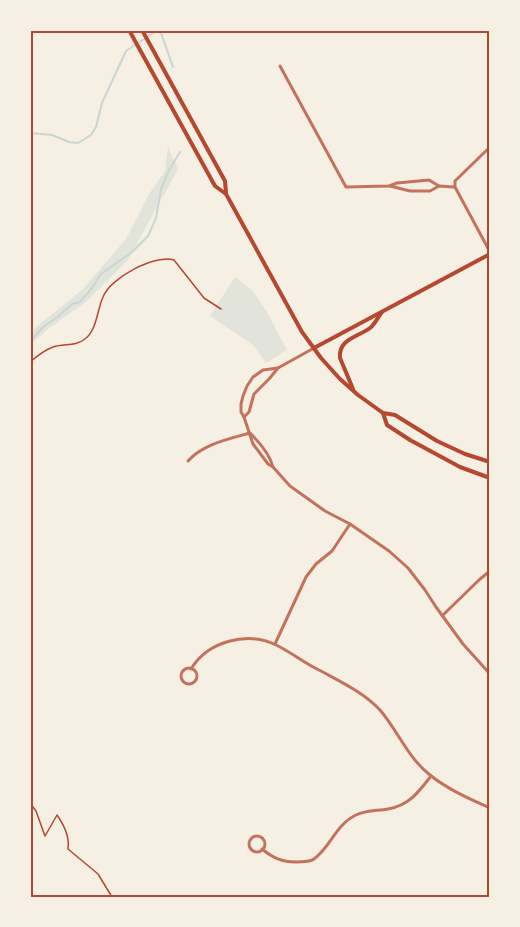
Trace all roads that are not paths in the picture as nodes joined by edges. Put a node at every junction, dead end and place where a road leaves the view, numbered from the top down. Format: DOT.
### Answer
graph roads {
  1 [pos="129,30"];
  2 [pos="142,31"];
  3 [pos="280,66"];
  4 [pos="490,147"];
  5 [pos="389,186"];
  6 [pos="439,186"];
  7 [pos="455,187"];
  8 [pos="226,194"];
  9 [pos="490,253"];
  10 [pos="382,310"];
  11 [pos="314,348"];
  12 [pos="278,368"];
  13 [pos="353,390"];
  14 [pos="243,396"];
  15 [pos="252,399"];
  16 [pos="383,413"];
  17 [pos="244,417"];
  18 [pos="250,433"];
  19 [pos="188,461"];
  20 [pos="490,462"];
  21 [pos="490,478"];
  22 [pos="350,524"];
  23 [pos="490,571"];
  24 [pos="443,615"];
  25 [pos="275,644"];
  26 [pos="191,669"];
  27 [pos="490,674"];
  28 [pos="430,776"];
  29 [pos="490,808"];
  30 [pos="262,849"];
  1 -- 8 [label="main road"];
  2 -- 8 [label="main road"];
  3 -- 5 [label="street"];
  4 -- 7 [label="street"];
  5 -- 6 [label="street"];
  5 -- 6 [label="street"];
  6 -- 7 [label="street"];
  7 -- 9 [label="street"];
  8 -- 11 [label="main road"];
  9 -- 10 [label="main road"];
  10 -- 11 [label="main road"];
  10 -- 13 [label="main road"];
  11 -- 12 [label="street"];
  11 -- 13 [label="main road"];
  12 -- 14 [label="street"];
  12 -- 15 [label="street"];
  13 -- 16 [label="main road"];
  14 -- 15 [label="street"];
  14 -- 17 [label="street"];
  15 -- 17 [label="street"];
  16 -- 20 [label="main road"];
  16 -- 21 [label="main road"];
  17 -- 18 [label="street"];
  18 -- 19 [label="street"];
  18 -- 22 [label="street"];
  22 -- 24 [label="street"];
  22 -- 25 [label="street"];
  23 -- 24 [label="street"];
  24 -- 27 [label="street"];
  25 -- 26 [label="street"];
  25 -- 28 [label="street"];
  26 -- 26 [label="street"];
  28 -- 29 [label="street"];
  28 -- 30 [label="street"];
  30 -- 30 [label="street"];
}
